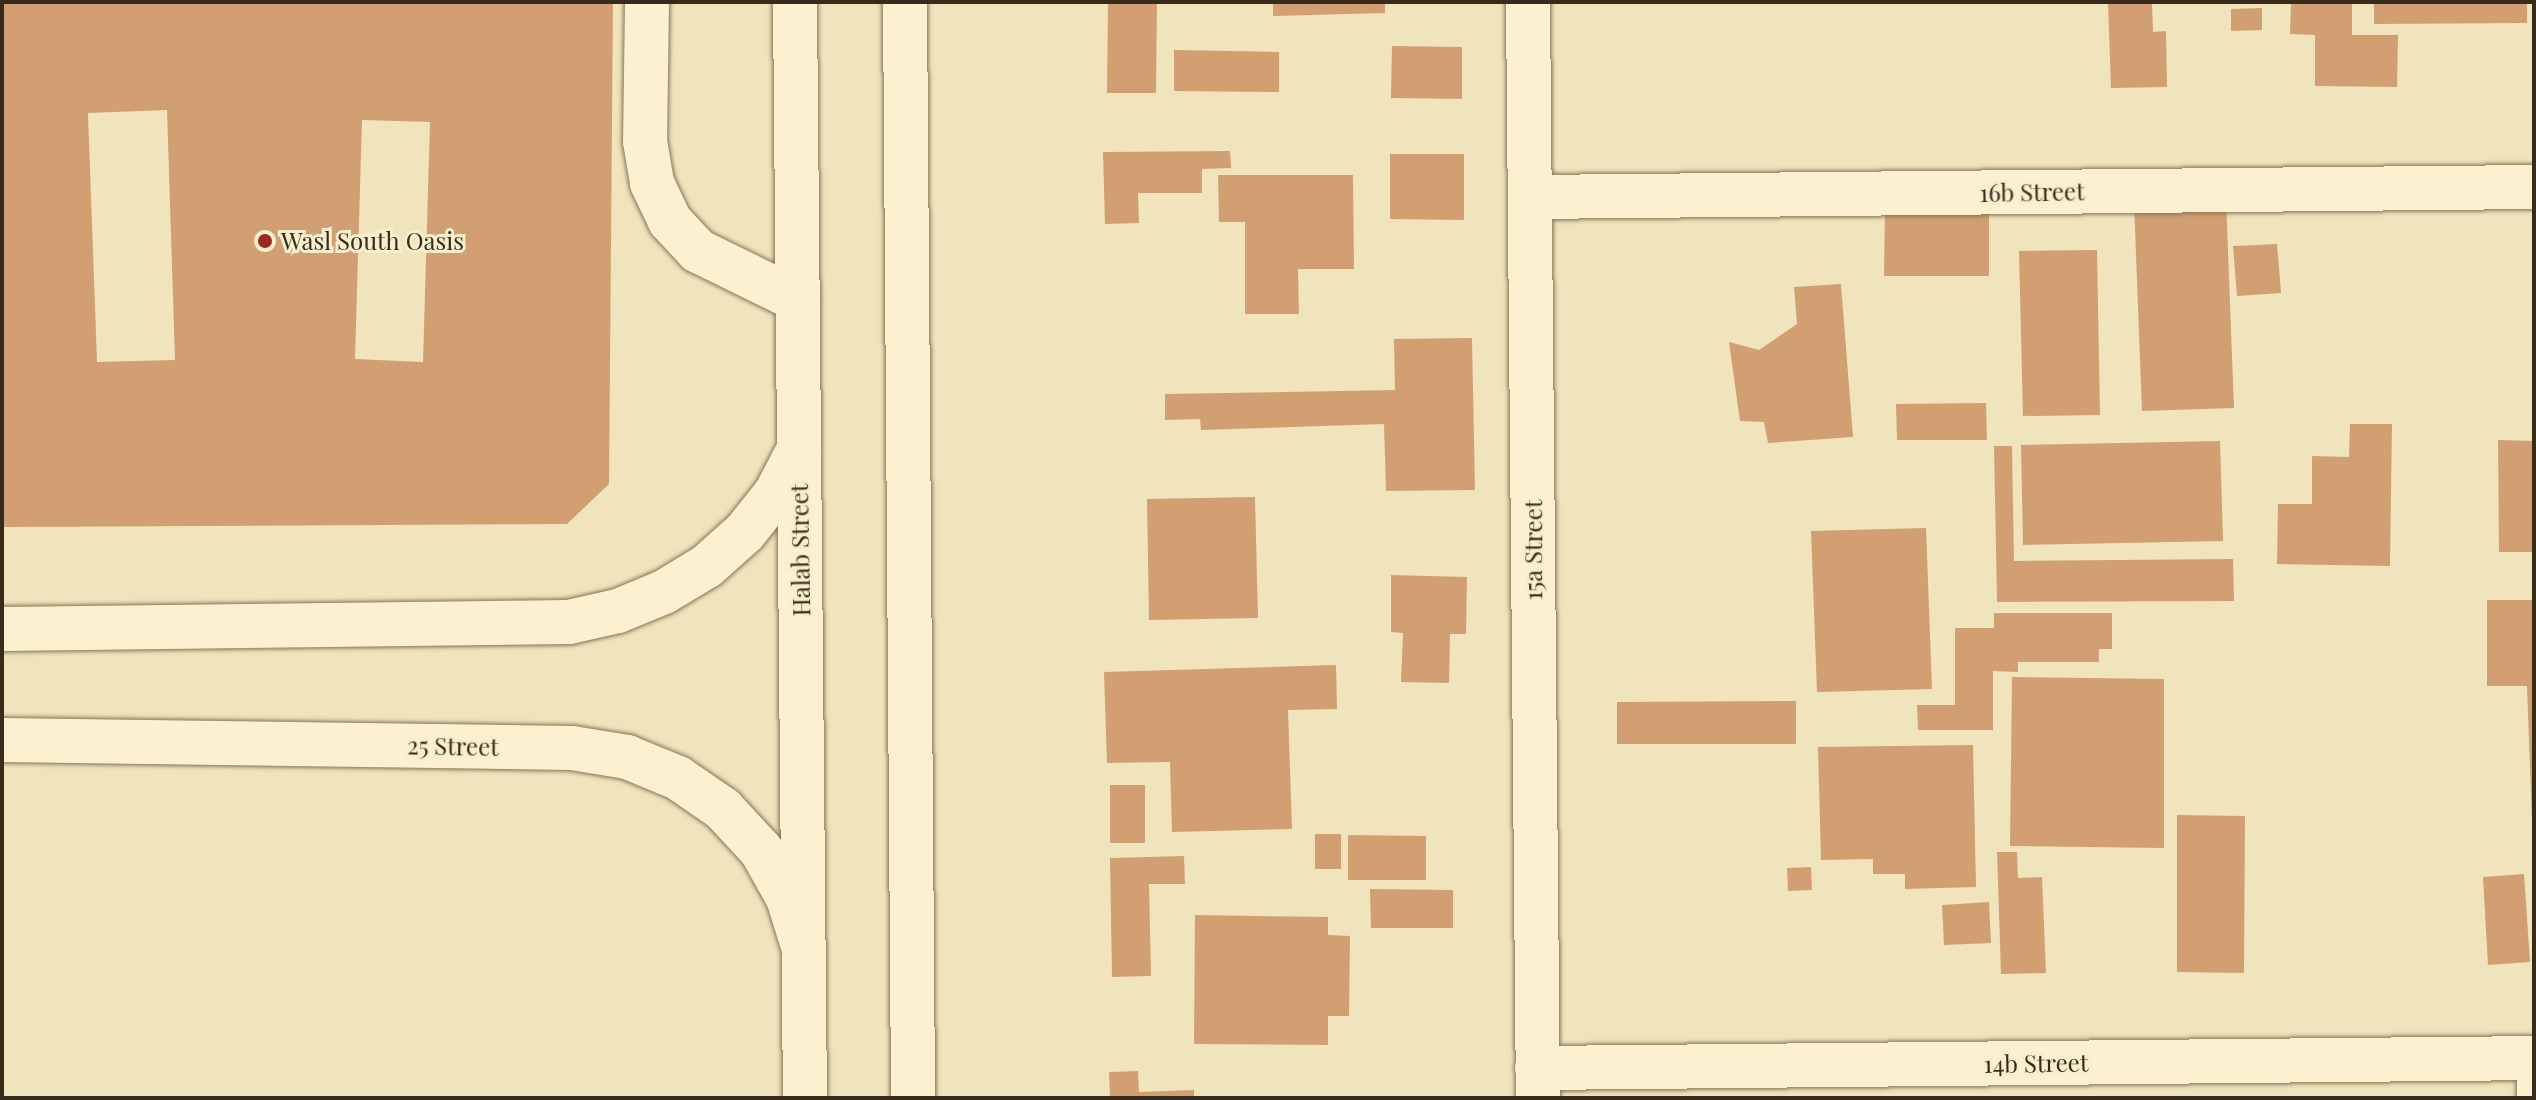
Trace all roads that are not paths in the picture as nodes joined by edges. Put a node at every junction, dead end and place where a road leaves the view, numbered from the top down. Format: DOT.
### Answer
graph roads {
  1 [pos="647,2"];
  2 [pos="795,2"];
  3 [pos="905,2"];
  4 [pos="1528,2"];
  5 [pos="2534,187"];
  6 [pos="1530,197"];
  7 [pos="798,300"];
  8 [pos="799,449"];
  9 [pos="2,629"];
  10 [pos="2,740"];
  11 [pos="804,951"];
  12 [pos="2532,1071"];
  13 [pos="1537,1083"];
  14 [pos="805,1098"];
  15 [pos="913,1098"];
  1 -- 7 [label="street"];
  2 -- 7 [label="street, Halab Street"];
  3 -- 15 [label="street"];
  4 -- 6 [label="street, 15a Street"];
  5 -- 6 [label="street, 16b Street"];
  6 -- 13 [label="street, 15a Street"];
  7 -- 8 [label="street, Halab Street"];
  8 -- 9 [label="street"];
  8 -- 11 [label="street, Halab Street"];
  10 -- 11 [label="street, 25 Street"];
  11 -- 14 [label="street, Halab Street"];
  12 -- 13 [label="street, 14b Street"];
}
